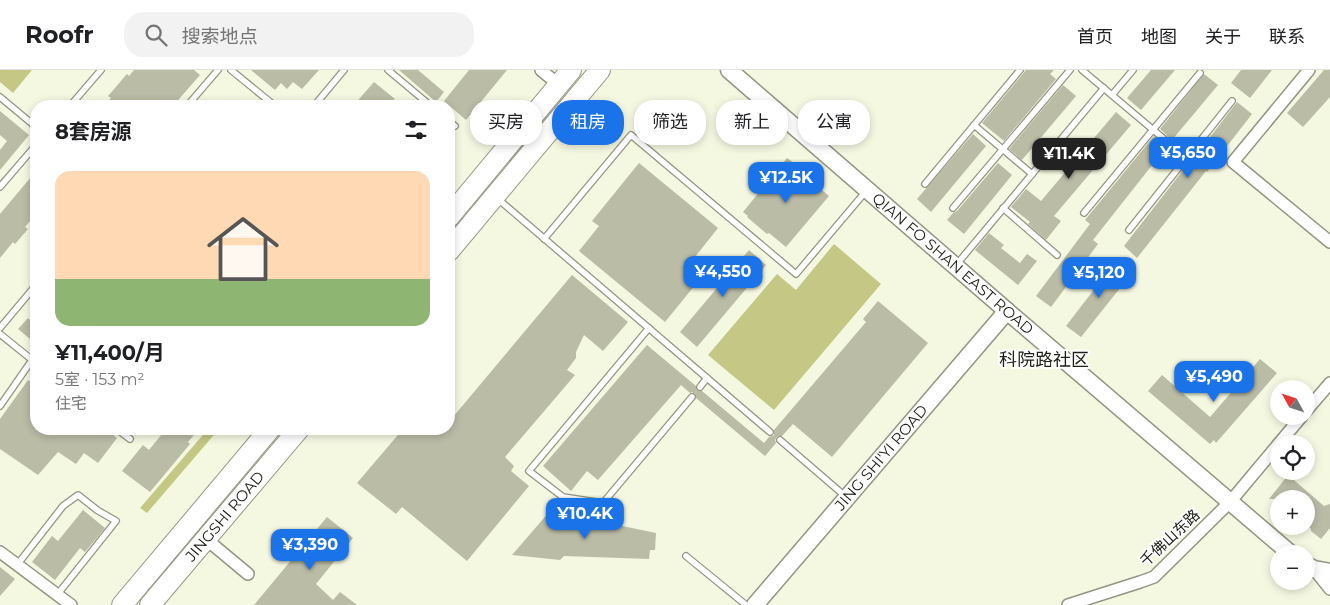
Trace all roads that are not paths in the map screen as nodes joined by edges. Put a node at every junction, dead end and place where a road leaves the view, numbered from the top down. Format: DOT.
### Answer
graph roads {
  1 [pos="101,70"];
  2 [pos="218,70"];
  3 [pos="231,70"];
  4 [pos="344,70"];
  5 [pos="388,70"];
  6 [pos="541,70"];
  7 [pos="600,70"];
  8 [pos="729,70"];
  9 [pos="1020,70"];
  10 [pos="1070,70"];
  11 [pos="1082,70"];
  12 [pos="1133,70"];
  13 [pos="1309,70"];
  14 [pos="1200,73"];
  15 [pos="565,77"];
  16 [pos="1104,88"];
  17 [pos="1112,95"];
  18 [pos="0,97"];
  19 [pos="75,100"];
  20 [pos="192,100"];
  21 [pos="268,100"];
  22 [pos="319,100"];
  23 [pos="424,100"];
  24 [pos="1232,100"];
  25 [pos="30,122"];
  26 [pos="974,125"];
  27 [pos="1153,130"];
  28 [pos="1003,149"];
  29 [pos="30,152"];
  30 [pos="1187,158"];
  31 [pos="1195,165"];
  32 [pos="1032,174"];
  33 [pos="925,184"];
  34 [pos="0,187"];
  35 [pos="867,189"];
  36 [pos="494,196"];
  37 [pos="953,208"];
  38 [pos="1003,208"];
  39 [pos="455,210"];
  40 [pos="1084,213"];
  41 [pos="1129,230"];
  42 [pos="544,239"];
  43 [pos="1330,242"];
  44 [pos="455,244"];
  45 [pos="1057,255"];
  46 [pos="955,266"];
  47 [pos="30,292"];
  48 [pos="1007,311"];
  49 [pos="0,328"];
  50 [pos="649,328"];
  51 [pos="0,334"];
  52 [pos="30,359"];
  53 [pos="30,367"];
  54 [pos="708,378"];
  55 [pos="1330,383"];
  56 [pos="700,387"];
  57 [pos="692,396"];
  58 [pos="1315,400"];
  59 [pos="0,406"];
  60 [pos="1294,425"];
  61 [pos="770,432"];
  62 [pos="125,435"];
  63 [pos="265,435"];
  64 [pos="295,435"];
  65 [pos="130,439"];
  66 [pos="780,440"];
  67 [pos="847,498"];
  68 [pos="1230,502"];
  69 [pos="206,540"];
  70 [pos="1280,545"];
  71 [pos="0,552"];
  72 [pos="686,556"];
  73 [pos="17,565"];
  74 [pos="1317,569"];
  75 [pos="248,574"];
  76 [pos="1330,589"];
  77 [pos="57,595"];
  78 [pos="71,605"];
  79 [pos="122,605"];
  80 [pos="150,605"];
  81 [pos="746,605"];
  82 [pos="755,605"];
  83 [pos="1068,605"];
  1 -- 19 [label="lane"];
  2 -- 20 [label="lane"];
  3 -- 21 [label="lane"];
  4 -- 22 [label="lane"];
  5 -- 23 [label="lane"];
  6 -- 15 [label="street"];
  7 -- 36 [label="highway"];
  8 -- 35 [label="main road, QIAN FO SHAN EAST ROAD"];
  9 -- 26 [label="lane"];
  10 -- 28 [label="lane"];
  11 -- 16 [label="lane"];
  12 -- 17 [label="lane"];
  13 -- 43 [label="street"];
  14 -- 27 [label="lane"];
  15 -- 39 [label="highway"];
  16 -- 17 [label="lane"];
  16 -- 32 [label="lane"];
  17 -- 27 [label="lane"];
  18 -- 25 [label="lane"];
  24 -- 30 [label="lane"];
  26 -- 28 [label="lane"];
  26 -- 33 [label="lane"];
  27 -- 30 [label="lane"];
  27 -- 40 [label="lane"];
  28 -- 32 [label="lane"];
  28 -- 37 [label="lane"];
  29 -- 34 [label="lane"];
  30 -- 31 [label="lane"];
  30 -- 41 [label="lane"];
  32 -- 38 [label="lane"];
  35 -- 42 [label="lane"];
  35 -- 46 [label="main road, QIAN FO SHAN EAST ROAD"];
  36 -- 42 [label="lane"];
  36 -- 44 [label="highway"];
  38 -- 45 [label="lane"];
  38 -- 46 [label="lane"];
  42 -- 50 [label="lane"];
  46 -- 48 [label="main road, QIAN FO SHAN EAST ROAD"];
  47 -- 49 [label="lane"];
  48 -- 67 [label="main road, JING SHI'YI ROAD"];
  48 -- 68 [label="main road, QIAN FO SHAN EAST ROAD"];
  50 -- 54 [label="lane"];
  50 -- 57 [label="lane"];
  51 -- 52 [label="lane"];
  53 -- 59 [label="lane"];
  54 -- 56 [label="lane"];
  54 -- 61 [label="lane"];
  55 -- 58 [label="street"];
  60 -- 68 [label="street, 千佛山东路"];
  62 -- 65 [label="lane"];
  63 -- 79 [label="highway, JINGSHI ROAD"];
  64 -- 69 [label="highway, JINGSHI ROAD"];
  66 -- 67 [label="lane"];
  67 -- 82 [label="main road, JING SHI'YI ROAD"];
  68 -- 70 [label="main road, QIAN FO SHAN EAST ROAD"];
  68 -- 83 [label="street, 千佛山东路"];
  69 -- 75 [label="street"];
  69 -- 80 [label="highway, JINGSHI ROAD"];
  71 -- 73 [label="street"];
  72 -- 81 [label="lane"];
  73 -- 77 [label="street"];
  73 -- 77 [label="lane"];
  74 -- 76 [label="street"];
  77 -- 78 [label="street"];
}
